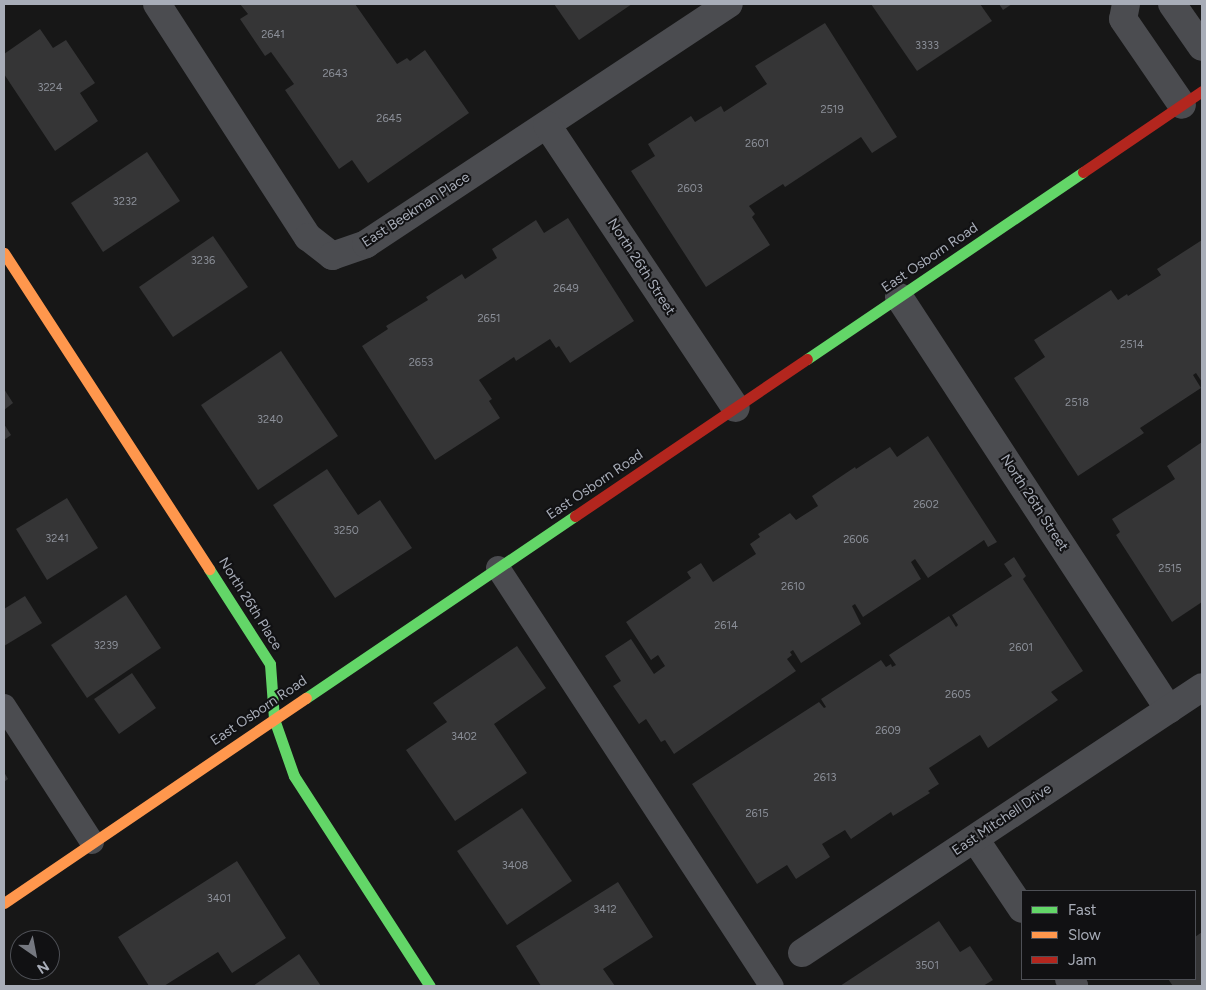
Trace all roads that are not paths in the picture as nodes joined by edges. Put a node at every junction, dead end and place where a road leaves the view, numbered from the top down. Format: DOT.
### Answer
graph roads {
  1 [pos="157,4"];
  2 [pos="729,4"];
  3 [pos="1126,4"];
  4 [pos="1172,4"];
  5 [pos="1202,48"];
  6 [pos="1192,98"];
  7 [pos="547,125"];
  8 [pos="4,253"];
  9 [pos="899,297"];
  10 [pos="736,408"];
  11 [pos="498,568"];
  12 [pos="1202,687"];
  13 [pos="4,706"];
  14 [pos="1170,709"];
  15 [pos="274,719"];
  16 [pos="975,839"];
  17 [pos="92,842"];
  18 [pos="4,902"];
  19 [pos="1021,908"];
  20 [pos="802,953"];
  21 [pos="430,986"];
  22 [pos="772,986"];
  1 -- 7 [label="street, East Beekman Place"];
  2 -- 7 [label="street, East Beekman Place"];
  3 -- 6 [label="street"];
  4 -- 5 [label="street"];
  6 -- 9 [label="main road, East Osborn Road"];
  7 -- 10 [label="street, North 26th Street"];
  8 -- 15 [label="main road, North 26th Place"];
  9 -- 10 [label="main road, East Osborn Road"];
  9 -- 14 [label="street, North 26th Street"];
  10 -- 11 [label="main road, East Osborn Road"];
  11 -- 15 [label="main road, East Osborn Road"];
  11 -- 22 [label="lane"];
  12 -- 14 [label="street, East Mitchell Drive"];
  13 -- 17 [label="lane"];
  14 -- 16 [label="street, East Mitchell Drive"];
  15 -- 17 [label="main road, East Osborn Road"];
  15 -- 21 [label="main road, North 26th Place"];
  16 -- 19 [label="street"];
  16 -- 20 [label="street, East Mitchell Drive"];
  17 -- 18 [label="main road, East Osborn Road"];
}
